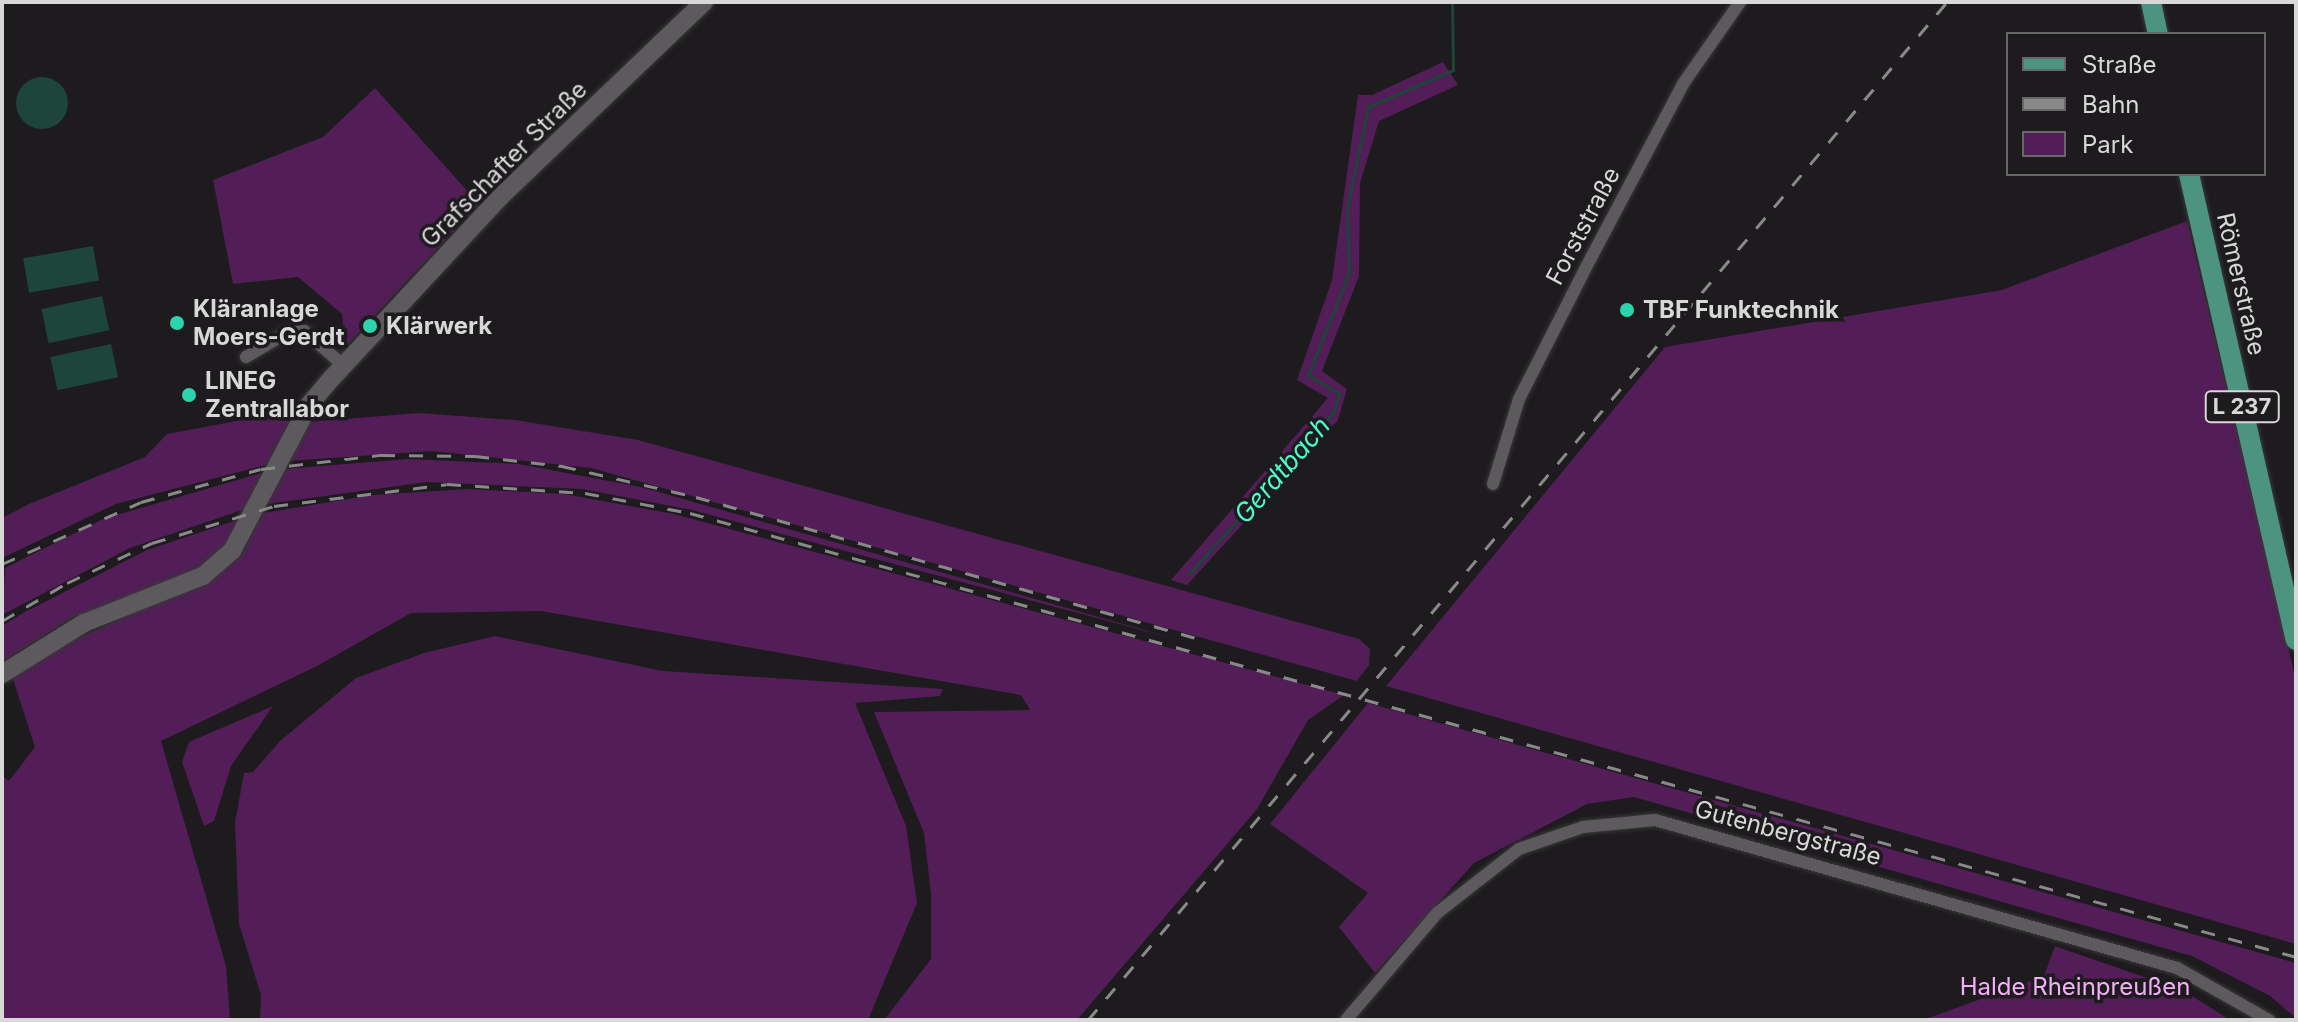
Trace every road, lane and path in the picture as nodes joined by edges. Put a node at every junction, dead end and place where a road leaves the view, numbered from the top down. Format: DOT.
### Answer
graph roads {
  1 [pos="704,2"];
  2 [pos="1740,2"];
  3 [pos="2151,2"];
  4 [pos="2158,32"];
  5 [pos="2189,176"];
  6 [pos="246,357"];
  7 [pos="343,365"];
  8 [pos="1493,484"];
  9 [pos="2296,640"];
  10 [pos="2,674"];
  11 [pos="1346,1020"];
  12 [pos="2269,1020"];
  1 -- 7 [label="main road, Grafschafter Straße"];
  2 -- 8 [label="street, Forststraße"];
  3 -- 4 [label="main road"];
  5 -- 9 [label="main road, Römerstraße / L 237"];
  6 -- 7 [label="street"];
  7 -- 10 [label="main road, Grafschafter Straße"];
  11 -- 12 [label="street, Gutenbergstraße"];
}
